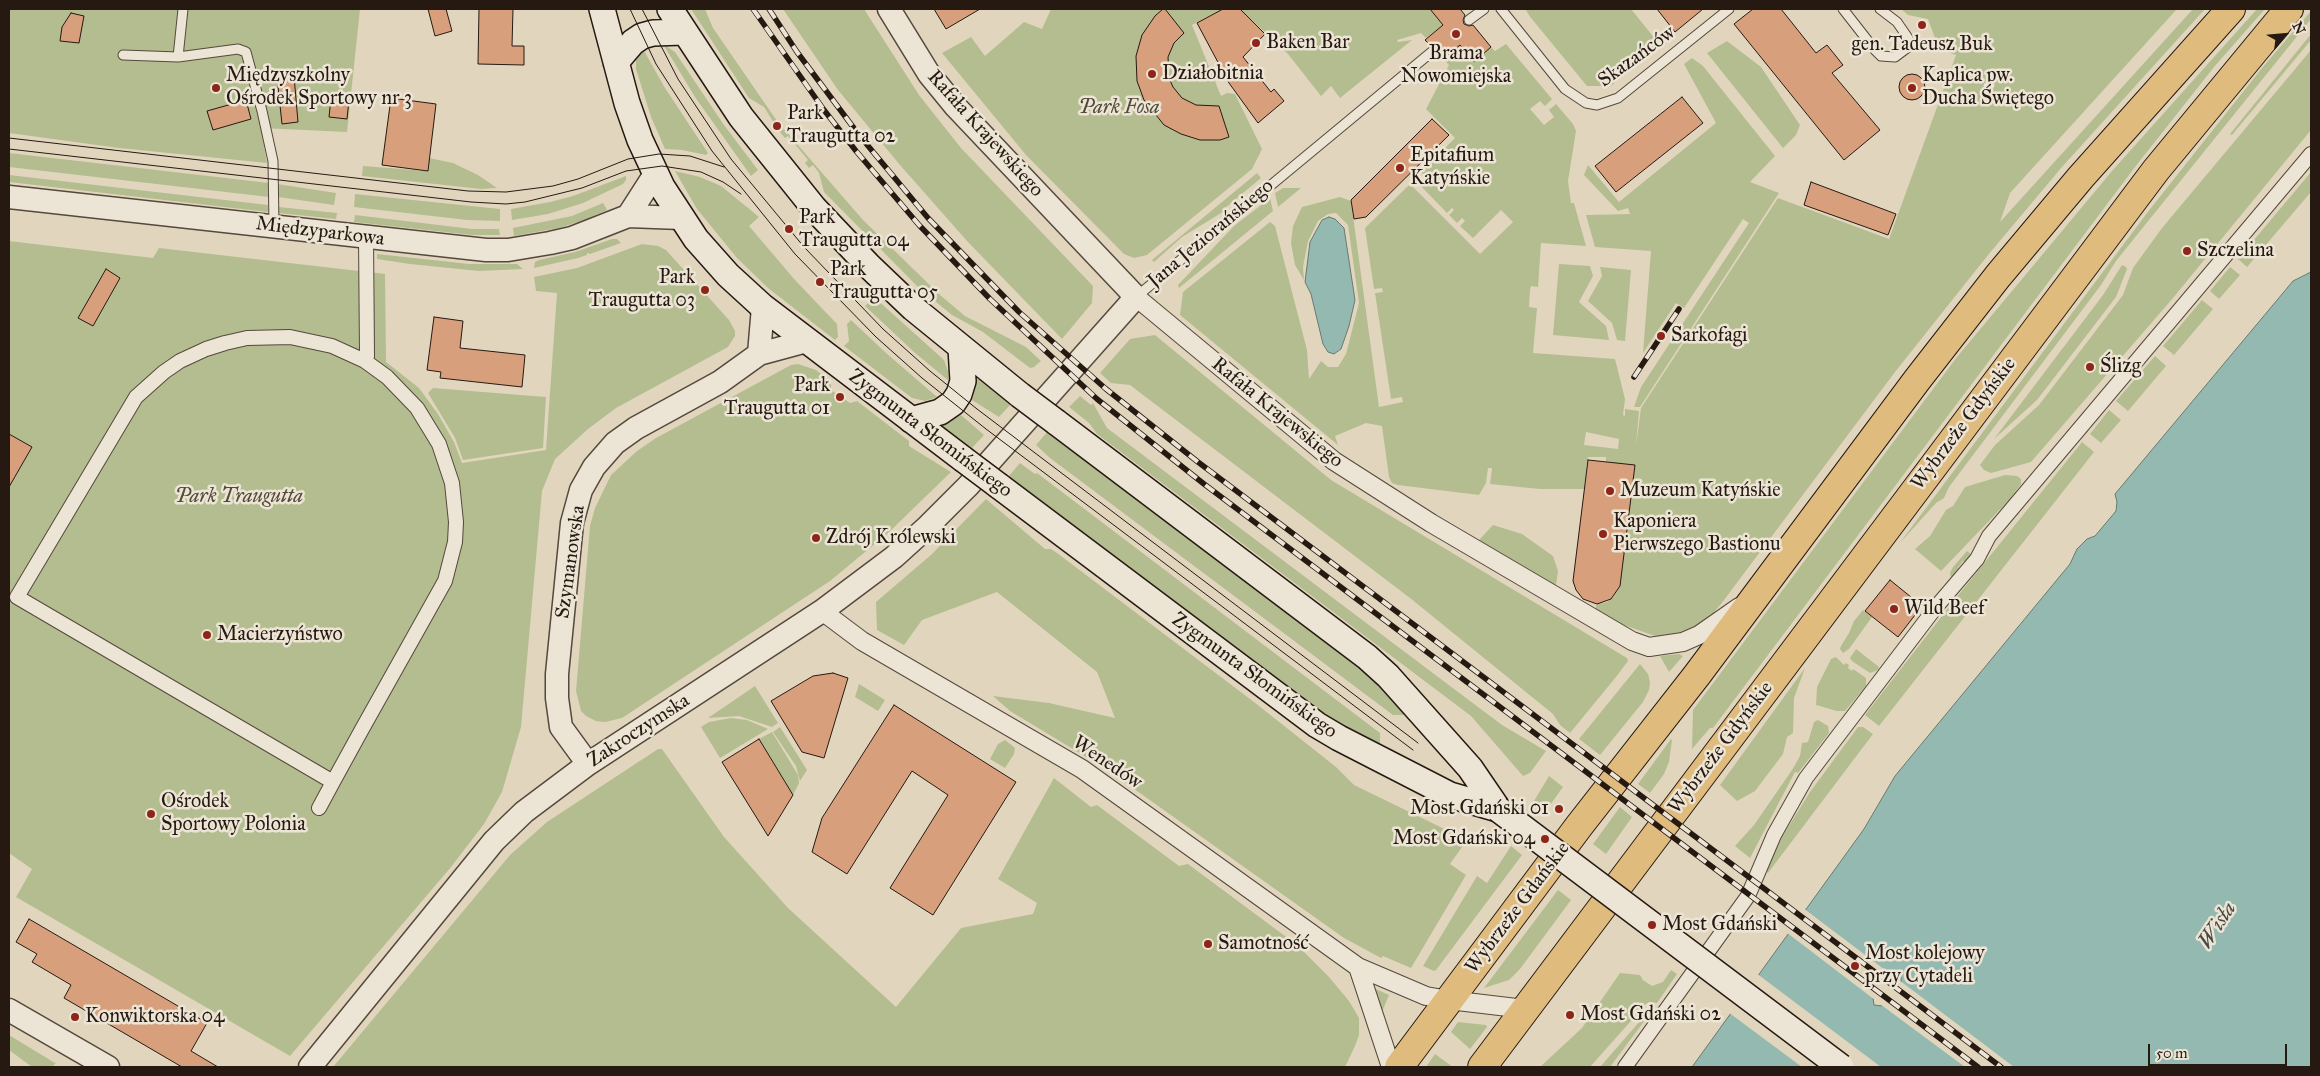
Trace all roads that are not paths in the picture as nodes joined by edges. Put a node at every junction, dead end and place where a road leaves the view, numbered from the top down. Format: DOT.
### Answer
graph roads {
  1 [pos="183,9"];
  2 [pos="602,9"];
  3 [pos="670,9"];
  4 [pos="889,9"];
  5 [pos="1484,9"];
  6 [pos="1501,9"];
  7 [pos="1729,9"];
  8 [pos="1843,9"];
  9 [pos="1880,9"];
  10 [pos="2231,9"];
  11 [pos="2289,9"];
  12 [pos="1469,20"];
  13 [pos="684,32"];
  14 [pos="1434,50"];
  15 [pos="123,55"];
  16 [pos="178,57"];
  17 [pos="616,62"];
  18 [pos="2311,154"];
  19 [pos="655,174"];
  20 [pos="9,196"];
  21 [pos="628,216"];
  22 [pos="681,218"];
  23 [pos="274,227"];
  24 [pos="366,238"];
  25 [pos="1136,297"];
  26 [pos="762,307"];
  27 [pos="806,341"];
  28 [pos="961,348"];
  29 [pos="759,354"];
  30 [pos="364,361"];
  31 [pos="912,420"];
  32 [pos="1010,440"];
  33 [pos="1756,595"];
  34 [pos="822,610"];
  35 [pos="588,764"];
  36 [pos="333,782"];
  37 [pos="319,808"];
  38 [pos="1498,808"];
  39 [pos="1358,967"];
  40 [pos="1449,1000"];
  41 [pos="1525,1009"];
  42 [pos="9,1010"];
  43 [pos="108,1067"];
  44 [pos="310,1067"];
  45 [pos="1390,1067"];
  46 [pos="1399,1067"];
  47 [pos="1482,1067"];
  48 [pos="1625,1067"];
  49 [pos="1841,1067"];
  1 -- 16 [label="lane"];
  2 -- 17 [label="main road, Zygmunta Słomińskiego"];
  3 -- 13 [label="main road"];
  4 -- 25 [label="street, Rafała Krajewskiego"];
  5 -- 12 [label="lane"];
  6 -- 7 [label="lane, Skazańców"];
  8 -- 9 [label="lane"];
  10 -- 33 [label="main road"];
  11 -- 41 [label="main road, Wybrzeże Gdyńskie"];
  13 -- 17 [label="main road"];
  13 -- 28 [label="main road"];
  14 -- 25 [label="lane, Jana Jeziorańskiego"];
  15 -- 16 [label="lane"];
  16 -- 23 [label="lane"];
  17 -- 19 [label="main road, Zygmunta Słomińskiego"];
  18 -- 48 [label="street"];
  19 -- 21 [label="street"];
  19 -- 22 [label="main road, Zygmunta Słomińskiego"];
  20 -- 23 [label="street, Międzyparkowa"];
  21 -- 22 [label="street, Międzyparkowa"];
  21 -- 24 [label="street, Międzyparkowa"];
  22 -- 26 [label="main road, Zygmunta Słomińskiego"];
  23 -- 24 [label="street, Międzyparkowa"];
  24 -- 30 [label="street"];
  25 -- 32 [label="street, Jana Jeziorańskiego"];
  25 -- 33 [label="street, Rafała Krajewskiego"];
  26 -- 27 [label="main road, Zygmunta Słomińskiego"];
  26 -- 29 [label="street"];
  27 -- 29 [label="street, Szymanowska"];
  27 -- 31 [label="main road, Zygmunta Słomińskiego"];
  28 -- 31 [label="main road"];
  28 -- 38 [label="main road, bridge"];
  29 -- 35 [label="street, Szymanowska"];
  30 -- 36 [label="street"];
  30 -- 36 [label="street"];
  31 -- 38 [label="main road, Zygmunta Słomińskiego, bridge"];
  32 -- 34 [label="street, Zakroczymska"];
  33 -- 40 [label="main road, Wybrzeże Gdańskie"];
  34 -- 35 [label="street, Zakroczymska"];
  34 -- 39 [label="street, Wenedów"];
  35 -- 44 [label="street, Zakroczymska"];
  36 -- 37 [label="street"];
  38 -- 49 [label="main road, bridge"];
  39 -- 40 [label="street, Wenedów"];
  39 -- 45 [label="street"];
  40 -- 41 [label="street, Wenedów"];
  40 -- 46 [label="main road, Wybrzeże Gdańskie"];
  41 -- 47 [label="main road"];
  42 -- 43 [label="street"];
}
